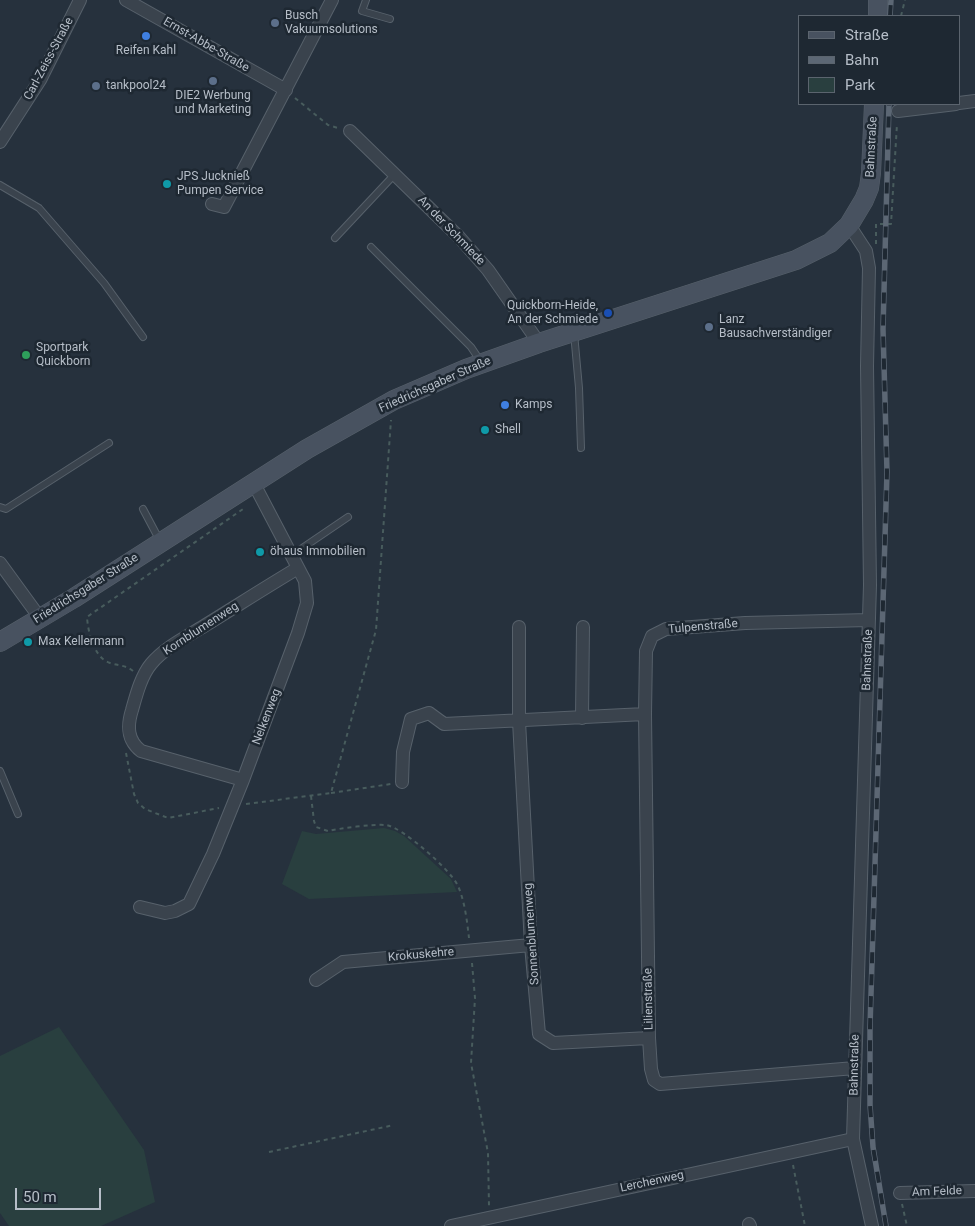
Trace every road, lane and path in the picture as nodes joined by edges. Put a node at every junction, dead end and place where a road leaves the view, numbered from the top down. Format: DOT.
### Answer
graph roads {
  1 [pos="80,0"];
  2 [pos="126,0"];
  3 [pos="332,0"];
  4 [pos="366,0"];
  5 [pos="878,0"];
  6 [pos="905,0"];
  7 [pos="878,15"];
  8 [pos="901,15"];
  9 [pos="390,19"];
  10 [pos="286,90"];
  11 [pos="975,101"];
  12 [pos="960,104"];
  13 [pos="874,105"];
  14 [pos="949,105"];
  15 [pos="898,111"];
  16 [pos="350,131"];
  17 [pos="2,134"];
  18 [pos="394,174"];
  19 [pos="0,187"];
  20 [pos="212,204"];
  21 [pos="849,225"];
  22 [pos="335,238"];
  23 [pos="371,247"];
  24 [pos="866,251"];
  25 [pos="574,331"];
  26 [pos="142,337"];
  27 [pos="539,343"];
  28 [pos="482,363"];
  29 [pos="386,420"];
  30 [pos="109,443"];
  31 [pos="581,448"];
  32 [pos="257,489"];
  33 [pos="0,507"];
  34 [pos="143,509"];
  35 [pos="348,517"];
  36 [pos="160,542"];
  37 [pos="292,556"];
  38 [pos="0,563"];
  39 [pos="298,568"];
  40 [pos="40,618"];
  41 [pos="869,620"];
  42 [pos="519,627"];
  43 [pos="582,627"];
  44 [pos="0,642"];
  45 [pos="142,682"];
  46 [pos="645,714"];
  47 [pos="582,718"];
  48 [pos="519,721"];
  49 [pos="128,728"];
  50 [pos="0,771"];
  51 [pos="243,780"];
  52 [pos="402,782"];
  53 [pos="331,793"];
  54 [pos="310,796"];
  55 [pos="233,806"];
  56 [pos="18,814"];
  57 [pos="140,907"];
  58 [pos="532,945"];
  59 [pos="471,951"];
  60 [pos="316,980"];
  61 [pos="649,1038"];
  62 [pos="855,1068"];
  63 [pos="394,1125"];
  64 [pos="854,1139"];
  65 [pos="269,1152"];
  66 [pos="790,1152"];
  67 [pos="975,1191"];
  68 [pos="900,1193"];
  69 [pos="489,1218"];
  70 [pos="451,1226"];
  71 [pos="805,1226"];
  72 [pos="872,1226"];
  73 [pos="907,1226"];
  1 -- 17 [label="street, Carl-Zeiss-Straße"];
  2 -- 10 [label="street, Ernst-Abbe-Straße"];
  3 -- 10 [label="street"];
  4 -- 9 [label="lane"];
  5 -- 7 [label="main road"];
  6 -- 8 [label="path"];
  10 -- 16 [label="path"];
  10 -- 20 [label="street"];
  11 -- 12 [label="street"];
  13 -- 21 [label="main road, Bahnstraße"];
  14 -- 15 [label="street"];
  15 -- 24 [label="path"];
  16 -- 18 [label="street, An der Schmiede"];
  18 -- 22 [label="lane"];
  18 -- 27 [label="street, An der Schmiede"];
  19 -- 26 [label="lane"];
  21 -- 24 [label="street, Bahnstraße"];
  21 -- 25 [label="main road, Friedrichsgaber Straße"];
  23 -- 28 [label="lane"];
  24 -- 41 [label="street, Bahnstraße"];
  25 -- 27 [label="main road, Friedrichsgaber Straße"];
  25 -- 31 [label="lane"];
  27 -- 28 [label="main road, Friedrichsgaber Straße"];
  28 -- 32 [label="main road, Friedrichsgaber Straße"];
  29 -- 53 [label="path"];
  30 -- 33 [label="lane"];
  32 -- 36 [label="main road, Friedrichsgaber Straße"];
  32 -- 37 [label="street, Nelkenweg"];
  32 -- 45 [label="path"];
  34 -- 36 [label="lane"];
  35 -- 37 [label="lane"];
  36 -- 40 [label="main road, Friedrichsgaber Straße"];
  37 -- 39 [label="street, Nelkenweg"];
  38 -- 40 [label="street"];
  39 -- 45 [label="street, Kornblumenweg"];
  39 -- 51 [label="street, Nelkenweg"];
  40 -- 44 [label="main road, Friedrichsgaber Straße"];
  41 -- 46 [label="street, Tulpenstraße"];
  41 -- 62 [label="street, Bahnstraße"];
  42 -- 48 [label="street"];
  43 -- 47 [label="street"];
  45 -- 49 [label="street, Kornblumenweg"];
  46 -- 47 [label="street"];
  46 -- 61 [label="street, Lilienstraße"];
  47 -- 48 [label="street"];
  48 -- 52 [label="street"];
  48 -- 58 [label="street, Sonnenblumenweg"];
  49 -- 51 [label="street"];
  49 -- 55 [label="path"];
  50 -- 56 [label="lane"];
  51 -- 55 [label="street, Nelkenweg"];
  52 -- 53 [label="path"];
  53 -- 54 [label="path"];
  54 -- 55 [label="path"];
  54 -- 59 [label="path"];
  55 -- 57 [label="street, Nelkenweg"];
  58 -- 59 [label="street, Krokuskehre"];
  58 -- 61 [label="street, Sonnenblumenweg"];
  59 -- 60 [label="street, Krokuskehre"];
  59 -- 69 [label="path"];
  61 -- 62 [label="street, Lilienstraße"];
  62 -- 64 [label="street, Bahnstraße"];
  63 -- 65 [label="path"];
  64 -- 66 [label="street, Lerchenweg"];
  64 -- 72 [label="street, Bahnstraße"];
  66 -- 69 [label="street, Lerchenweg"];
  66 -- 71 [label="path"];
  67 -- 68 [label="street, Am Felde"];
  68 -- 73 [label="path"];
  69 -- 70 [label="street, Lerchenweg"];
}
